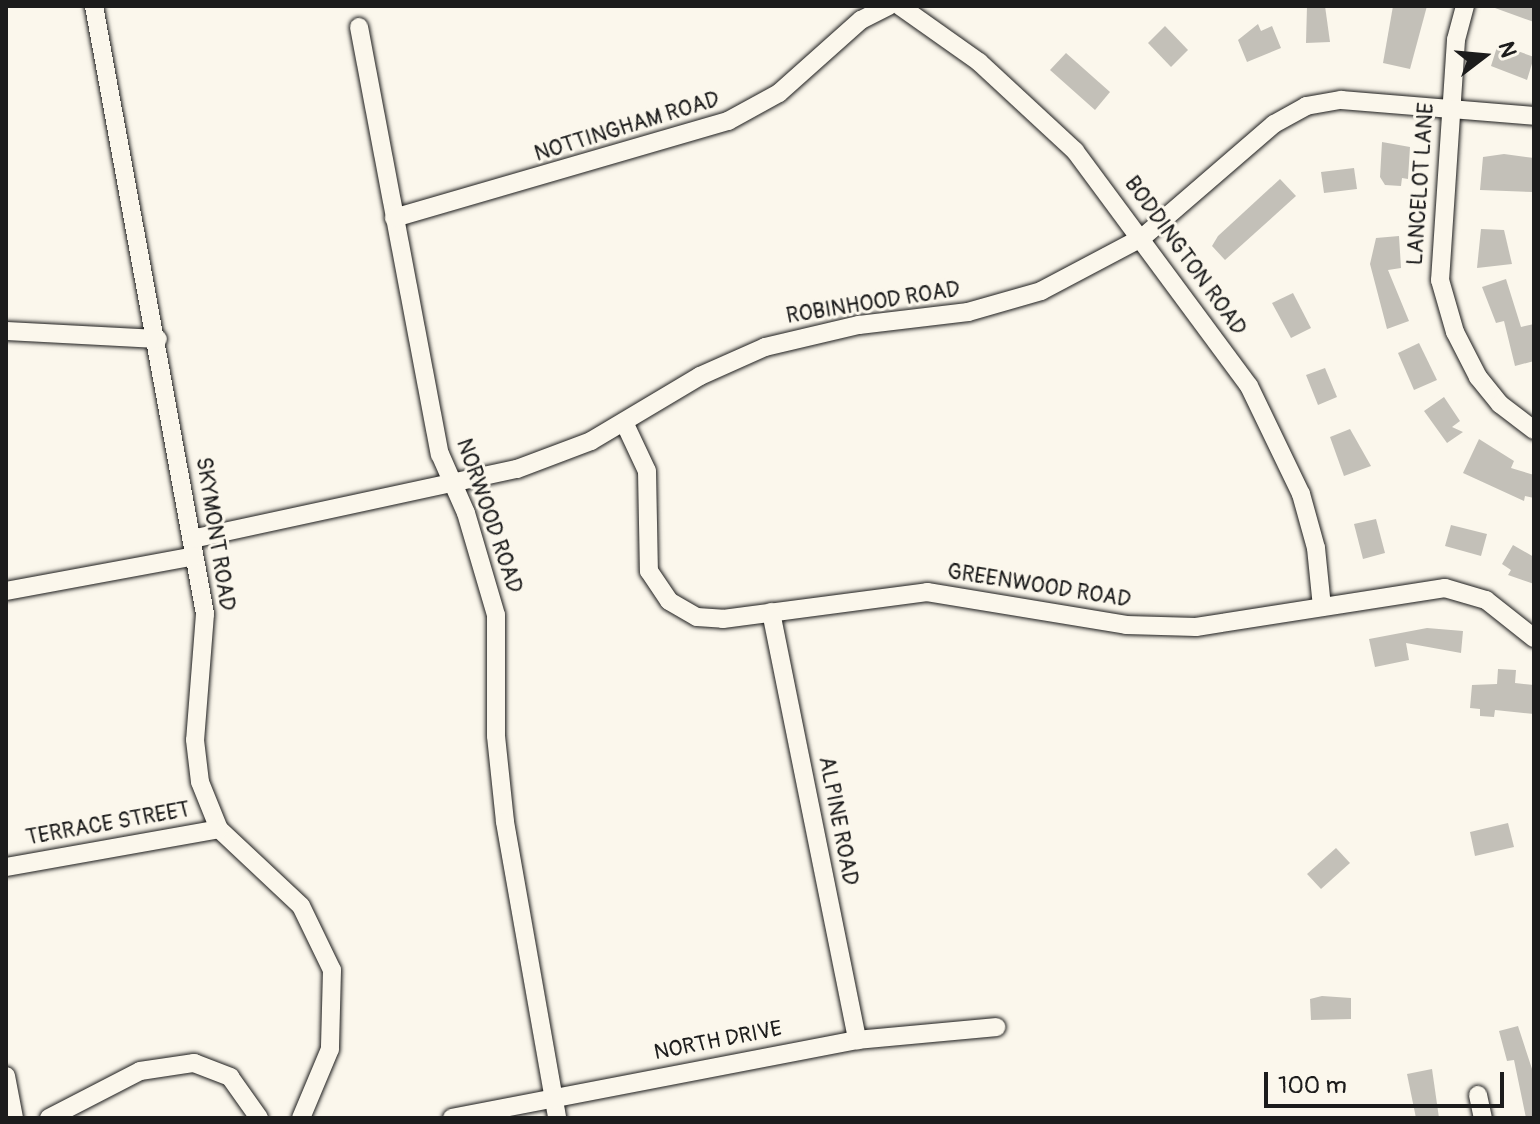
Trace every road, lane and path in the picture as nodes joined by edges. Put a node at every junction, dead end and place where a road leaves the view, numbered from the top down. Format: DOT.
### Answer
graph roads {
  1 [pos="94,6"];
  2 [pos="889,6"];
  3 [pos="900,6"];
  4 [pos="1465,6"];
  5 [pos="359,27"];
  6 [pos="1450,111"];
  7 [pos="1534,116"];
  8 [pos="394,218"];
  9 [pos="1143,237"];
  10 [pos="6,331"];
  11 [pos="158,339"];
  12 [pos="624,422"];
  13 [pos="1534,430"];
  14 [pos="451,484"];
  15 [pos="193,547"];
  16 [pos="6,591"];
  17 [pos="1322,607"];
  18 [pos="771,612"];
  19 [pos="1534,638"];
  20 [pos="219,829"];
  21 [pos="6,867"];
  22 [pos="996,1027"];
  23 [pos="857,1040"];
  24 [pos="6,1076"];
  25 [pos="1478,1095"];
  26 [pos="552,1097"];
  27 [pos="14,1118"];
  28 [pos="49,1118"];
  29 [pos="259,1118"];
  30 [pos="301,1118"];
  31 [pos="452,1118"];
  32 [pos="557,1118"];
  33 [pos="1483,1118"];
  1 -- 11 [label="street, SKYMONT ROAD"];
  2 -- 8 [label="street, NOTTINGHAM ROAD"];
  3 -- 9 [label="street, BODDINGTON ROAD"];
  4 -- 6 [label="street, LANCELOT LANE"];
  5 -- 8 [label="street, NORWOOD ROAD"];
  6 -- 7 [label="street, ROBINHOOD ROAD"];
  6 -- 9 [label="street, ROBINHOOD ROAD"];
  6 -- 13 [label="street, LANCELOT LANE"];
  8 -- 14 [label="street, NORWOOD ROAD"];
  9 -- 12 [label="street, ROBINHOOD ROAD"];
  9 -- 17 [label="street, BODDINGTON ROAD"];
  10 -- 11 [label="street"];
  11 -- 15 [label="street, SKYMONT ROAD"];
  12 -- 14 [label="street, ROBINHOOD ROAD"];
  12 -- 18 [label="street, GREENWOOD ROAD"];
  14 -- 15 [label="street, ROBINHOOD ROAD"];
  14 -- 26 [label="street, NORWOOD ROAD"];
  15 -- 16 [label="street, ROBINHOOD ROAD"];
  15 -- 20 [label="street, SKYMONT ROAD"];
  17 -- 18 [label="street, GREENWOOD ROAD"];
  17 -- 19 [label="street, GREENWOOD ROAD"];
  18 -- 23 [label="street, ALPINE ROAD"];
  20 -- 21 [label="street, TERRACE STREET"];
  20 -- 30 [label="street, SKYMONT ROAD"];
  22 -- 23 [label="street, NORTH DRIVE"];
  23 -- 26 [label="street, NORTH DRIVE"];
  24 -- 27 [label="street"];
  25 -- 33 [label="street"];
  26 -- 31 [label="street, NORTH DRIVE"];
  26 -- 32 [label="street, NORWOOD ROAD"];
  28 -- 29 [label="street"];
}
